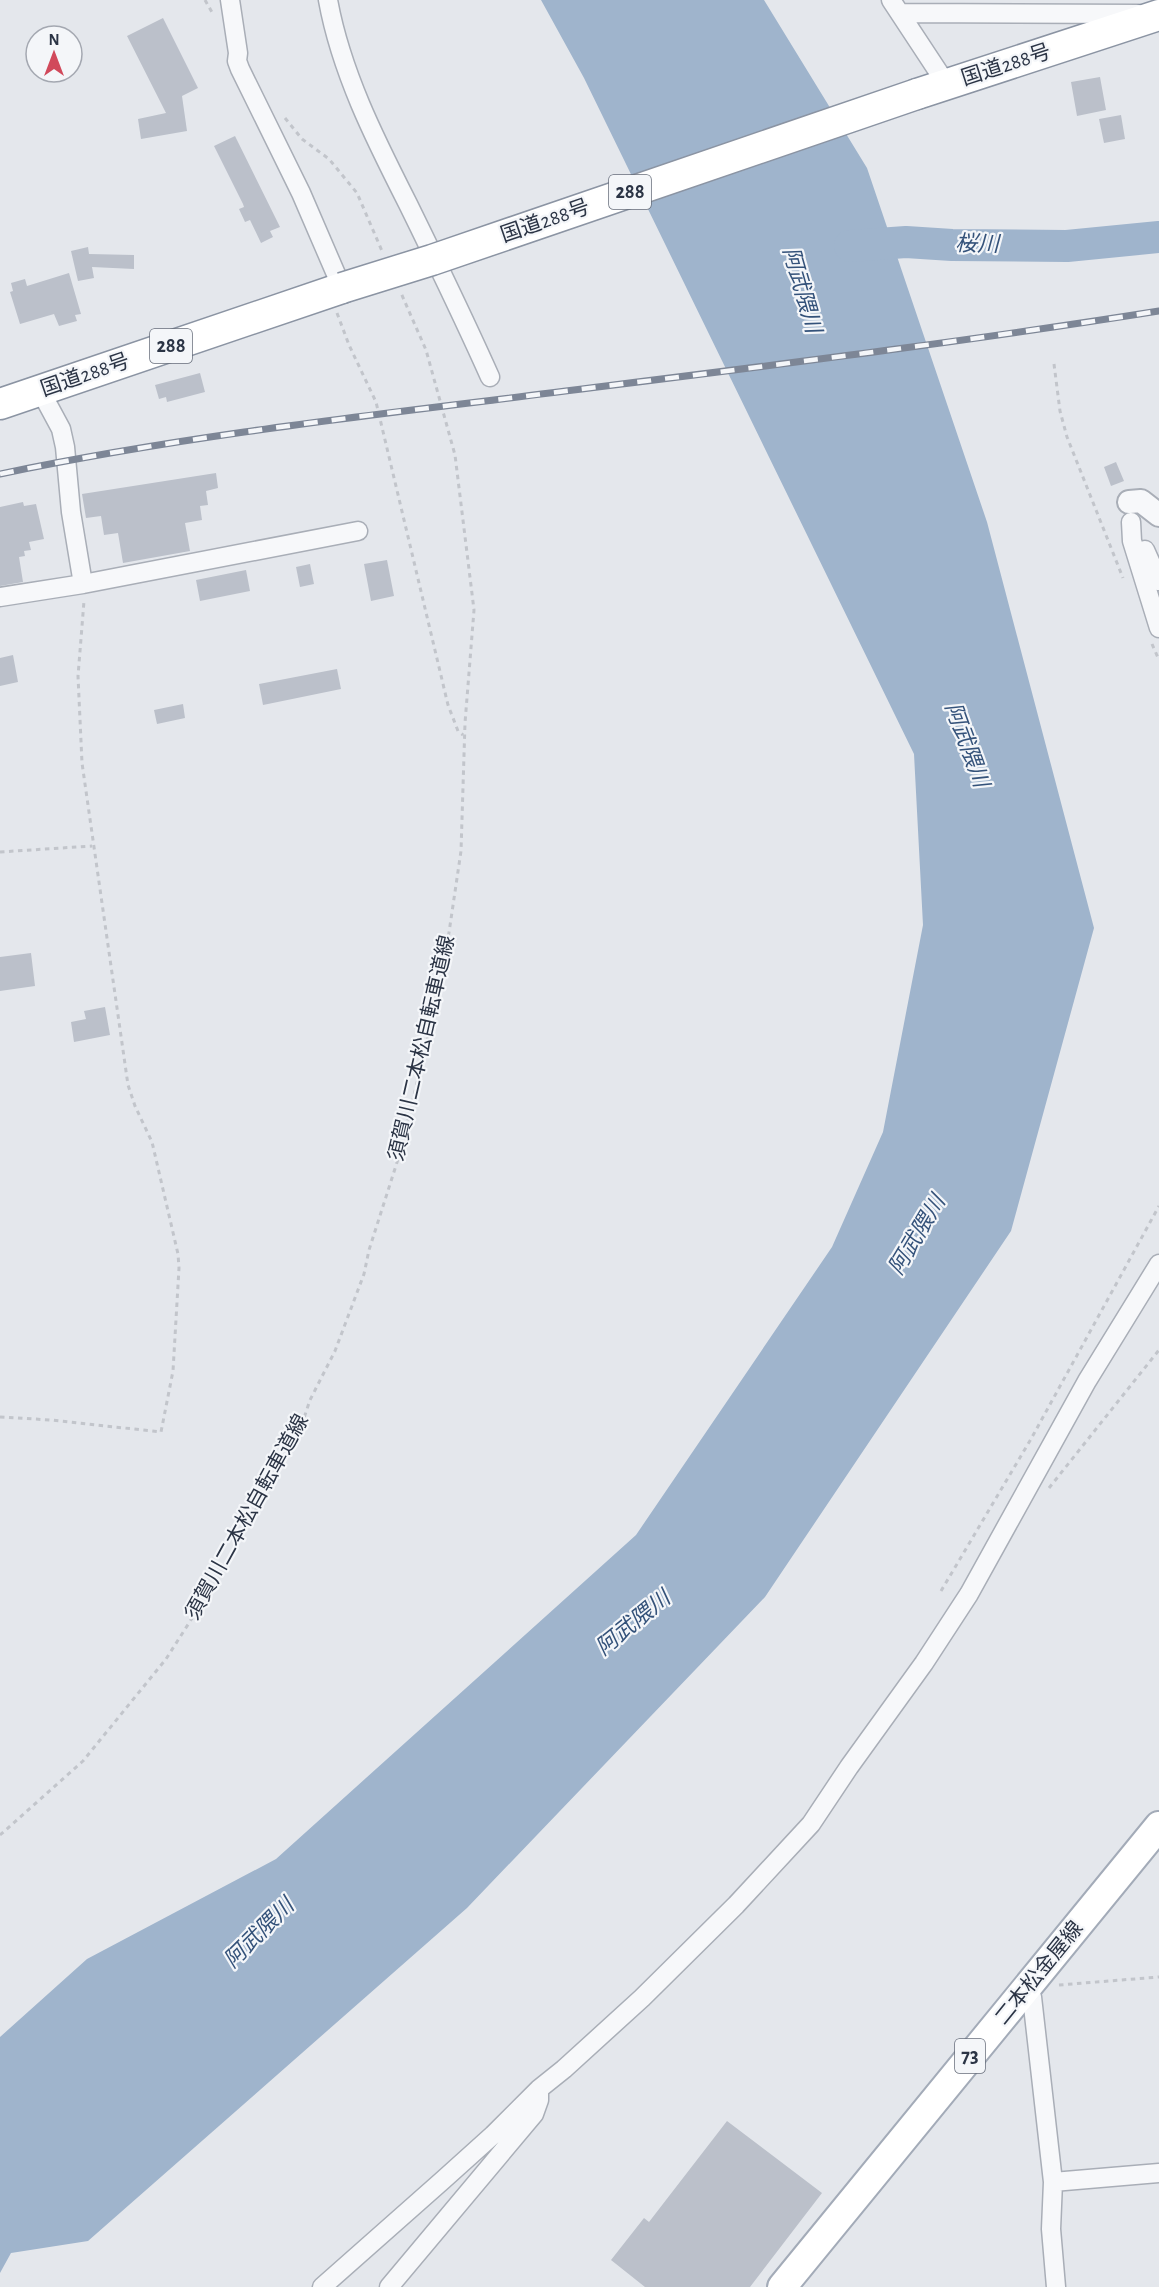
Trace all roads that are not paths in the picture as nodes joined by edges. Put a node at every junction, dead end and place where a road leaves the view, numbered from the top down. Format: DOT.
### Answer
graph roads {
  1 [pos="230,0"];
  2 [pos="328,0"];
  3 [pos="896,6"];
  4 [pos="1159,14"];
  5 [pos="947,85"];
  6 [pos="337,289"];
  7 [pos="490,377"];
  8 [pos="40,390"];
  9 [pos="0,404"];
  10 [pos="1130,512"];
  11 [pos="1159,515"];
  12 [pos="357,531"];
  13 [pos="1159,581"];
  14 [pos="83,584"];
  15 [pos="0,597"];
  16 [pos="1154,634"];
  17 [pos="1159,1264"];
  18 [pos="1159,1826"];
  19 [pos="1026,1988"];
  20 [pos="539,2089"];
  21 [pos="1159,2173"];
  22 [pos="1053,2182"];
  23 [pos="322,2287"];
  24 [pos="389,2287"];
  25 [pos="782,2287"];
  26 [pos="1056,2287"];
  1 -- 6 [label="street"];
  2 -- 7 [label="street"];
  3 -- 4 [label="street"];
  3 -- 5 [label="street"];
  4 -- 5 [label="highway, 国道288号 / 288"];
  5 -- 6 [label="highway, 国道288号 / 288, bridge"];
  6 -- 8 [label="highway, 国道288号 / 288"];
  8 -- 9 [label="highway, 国道288号 / 288"];
  8 -- 14 [label="street"];
  10 -- 11 [label="street"];
  10 -- 13 [label="street"];
  10 -- 16 [label="street"];
  12 -- 14 [label="street"];
  14 -- 15 [label="street"];
  17 -- 20 [label="street"];
  18 -- 19 [label="main road, 二本松金屋線 / 73"];
  19 -- 22 [label="street"];
  19 -- 25 [label="main road, 二本松金屋線 / 73"];
  20 -- 23 [label="street"];
  20 -- 24 [label="street"];
  21 -- 22 [label="street"];
  22 -- 26 [label="street"];
}
